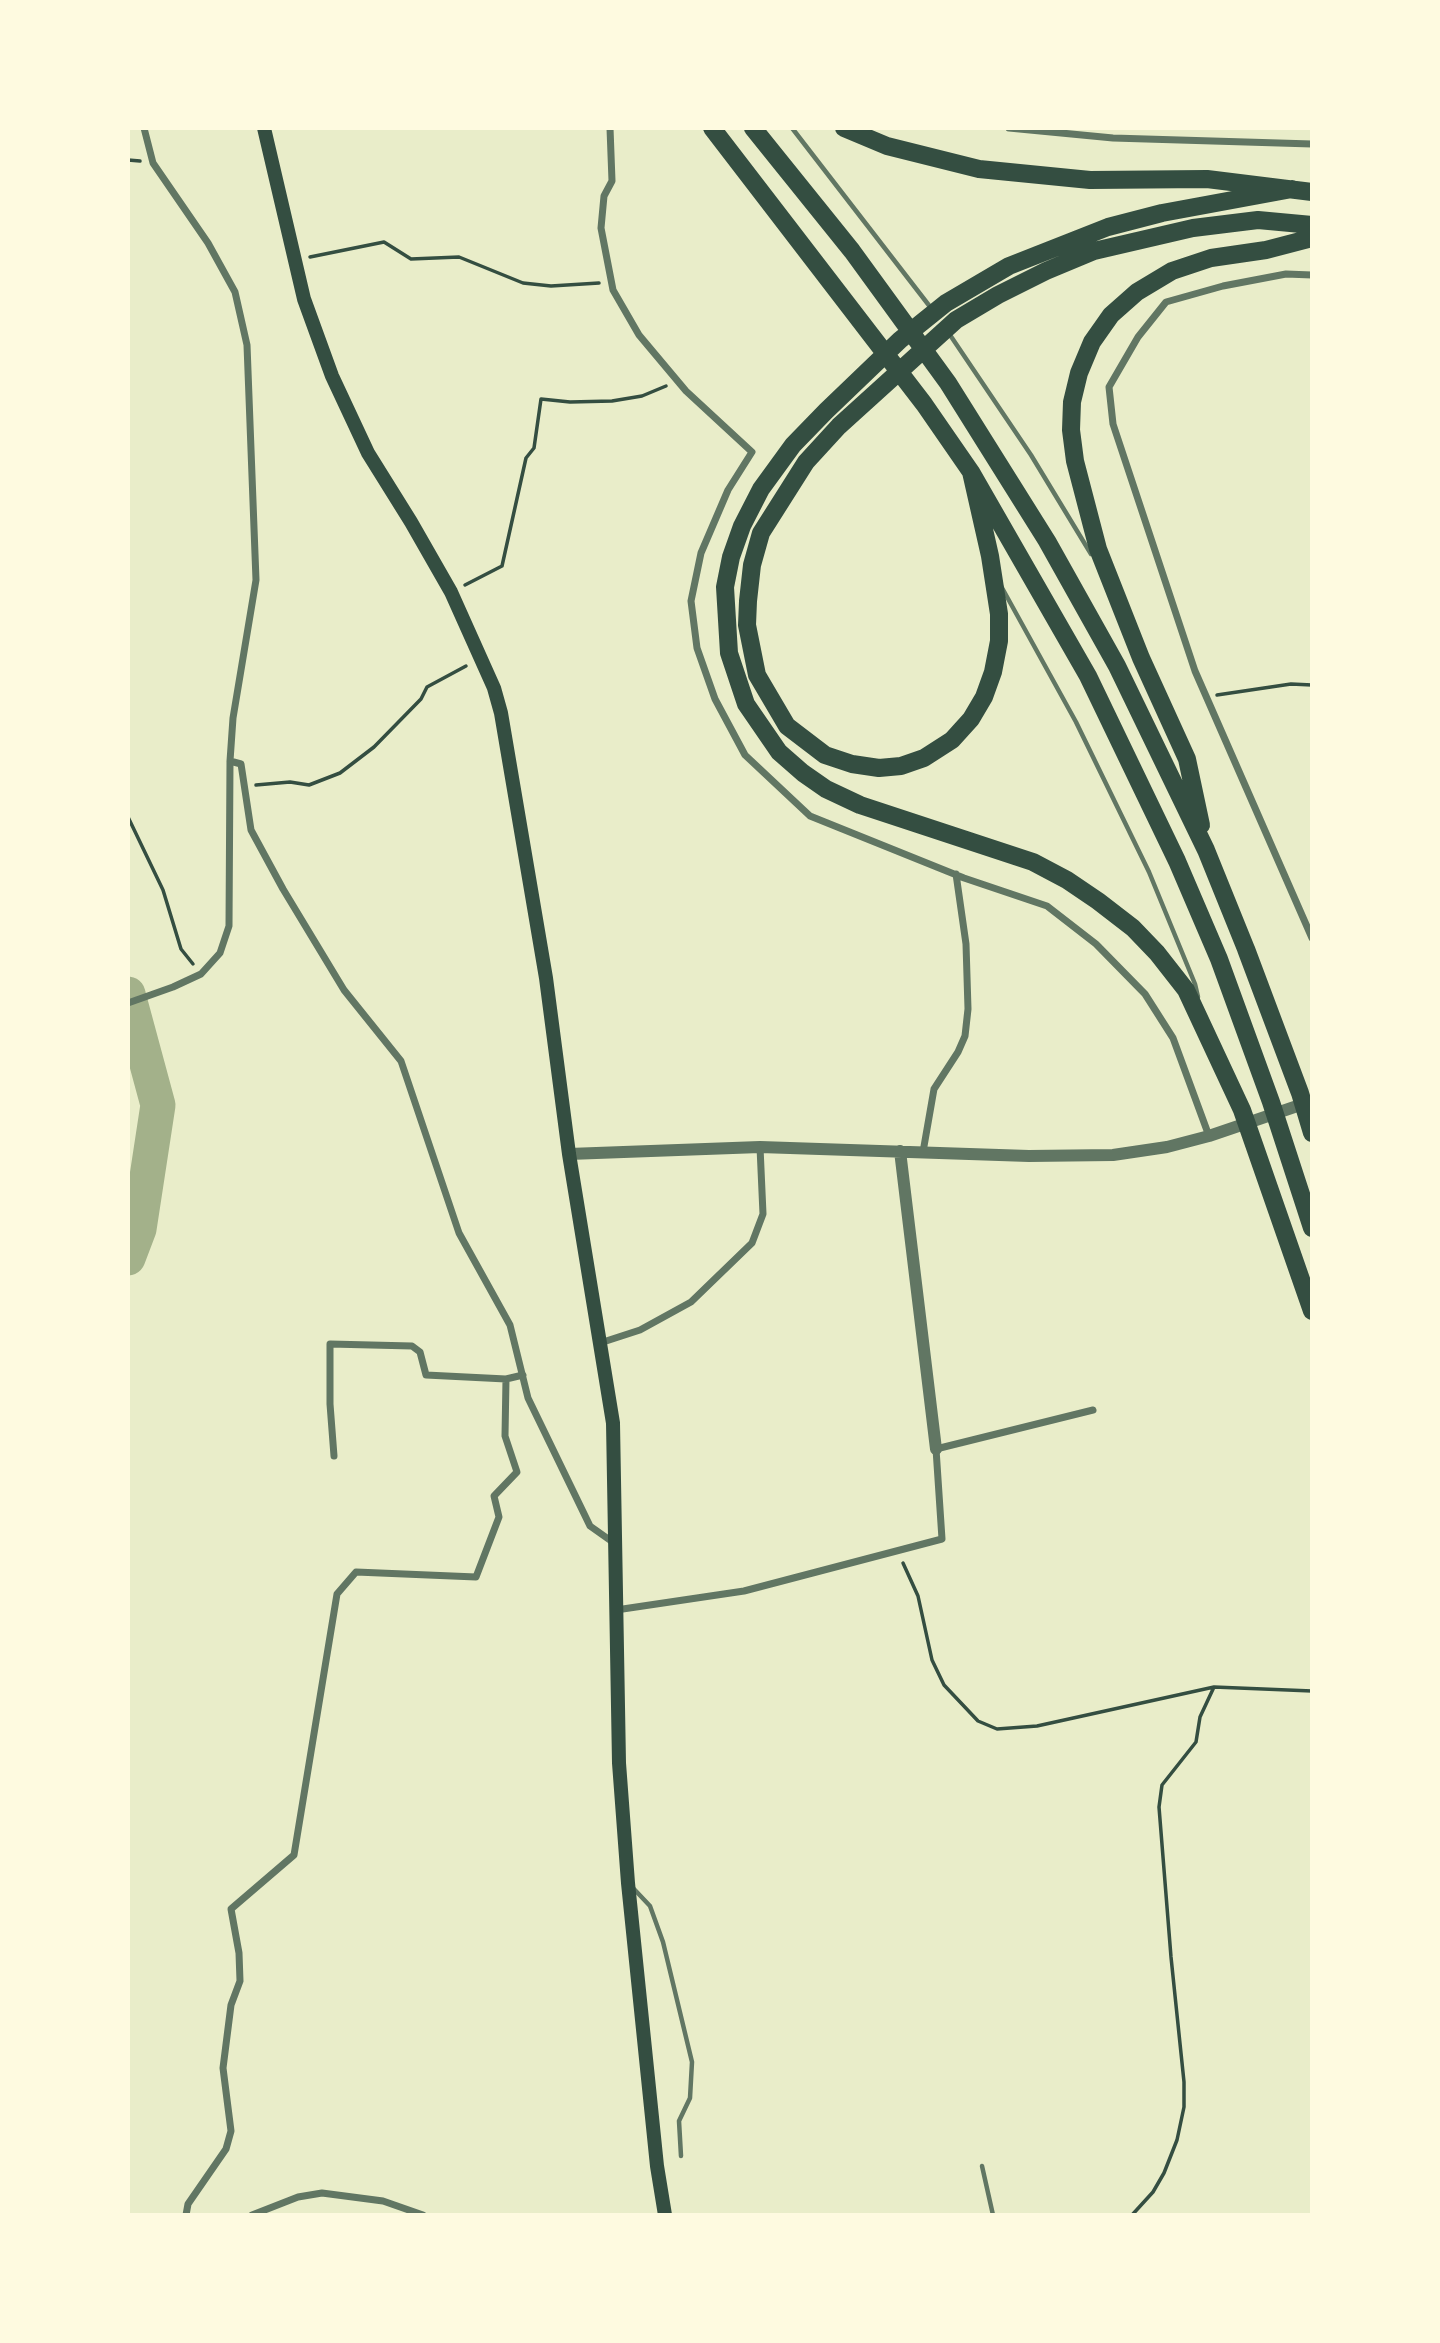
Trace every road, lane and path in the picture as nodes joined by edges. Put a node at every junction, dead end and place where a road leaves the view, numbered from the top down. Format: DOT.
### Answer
graph roads {
  1 [pos="144,128"];
  2 [pos="264,128"];
  3 [pos="610,128"];
  4 [pos="712,128"];
  5 [pos="753,128"];
  6 [pos="792,128"];
  7 [pos="844,128"];
  8 [pos="1009,128"];
  9 [pos="1312,144"];
  10 [pos="1292,189"];
  11 [pos="1312,192"];
  12 [pos="1312,225"];
  13 [pos="1312,238"];
  14 [pos="295,260"];
  15 [pos="1312,275"];
  16 [pos="611,282"];
  17 [pos="678,381"];
  18 [pos="971,472"];
  19 [pos="992,569"];
  20 [pos="451,592"];
  21 [pos="1115,593"];
  22 [pos="481,659"];
  23 [pos="1312,685"];
  24 [pos="1206,696"];
  25 [pos="230,761"];
  26 [pos="257,797"];
  27 [pos="128,817"];
  28 [pos="1206,850"];
  29 [pos="956,874"];
  30 [pos="1312,938"];
  31 [pos="201,974"];
  32 [pos="128,1003"];
  33 [pos="1202,1019"];
  34 [pos="1306,1097"];
  35 [pos="1312,1133"];
  36 [pos="1209,1136"];
  37 [pos="760,1147"];
  38 [pos="900,1151"];
  39 [pos="923,1152"];
  40 [pos="569,1154"];
  41 [pos="1312,1227"];
  42 [pos="1312,1311"];
  43 [pos="600,1343"];
  44 [pos="523,1375"];
  45 [pos="506,1379"];
  46 [pos="1093,1410"];
  47 [pos="936,1450"];
  48 [pos="334,1456"];
  49 [pos="614,1543"];
  50 [pos="896,1551"];
  51 [pos="616,1610"];
  52 [pos="1214,1687"];
  53 [pos="1312,1691"];
  54 [pos="628,1883"];
  55 [pos="681,2156"];
  56 [pos="982,2166"];
  57 [pos="186,2215"];
  58 [pos="252,2215"];
  59 [pos="423,2215"];
  60 [pos="665,2215"];
  61 [pos="993,2215"];
  62 [pos="1132,2215"];
  1 -- 25 [label="street"];
  2 -- 14 [label="main road"];
  3 -- 16 [label="street"];
  4 -- 18 [label="highway"];
  5 -- 28 [label="highway"];
  6 -- 21 [label="lane"];
  7 -- 10 [label="highway"];
  8 -- 9 [label="street"];
  10 -- 11 [label="highway"];
  10 -- 33 [label="highway"];
  12 -- 19 [label="highway"];
  13 -- 21 [label="highway"];
  14 -- 16 [label="path"];
  14 -- 20 [label="main road"];
  15 -- 24 [label="street"];
  16 -- 17 [label="street"];
  17 -- 20 [label="path"];
  17 -- 29 [label="street"];
  18 -- 19 [label="highway"];
  18 -- 41 [label="highway"];
  19 -- 33 [label="lane"];
  20 -- 22 [label="main road"];
  21 -- 28 [label="highway"];
  22 -- 26 [label="path"];
  22 -- 40 [label="main road"];
  23 -- 24 [label="path"];
  24 -- 30 [label="street"];
  25 -- 31 [label="street"];
  25 -- 44 [label="street"];
  27 -- 31 [label="path"];
  28 -- 34 [label="highway"];
  29 -- 36 [label="street"];
  29 -- 39 [label="street"];
  31 -- 32 [label="street"];
  33 -- 42 [label="highway"];
  34 -- 35 [label="highway"];
  34 -- 36 [label="street"];
  36 -- 39 [label="street"];
  37 -- 38 [label="street"];
  37 -- 40 [label="street"];
  37 -- 43 [label="street"];
  38 -- 39 [label="street"];
  38 -- 47 [label="street"];
  40 -- 43 [label="main road"];
  43 -- 49 [label="main road"];
  44 -- 45 [label="street"];
  44 -- 49 [label="street"];
  45 -- 48 [label="street"];
  45 -- 57 [label="street"];
  46 -- 47 [label="street"];
  47 -- 50 [label="street"];
  49 -- 51 [label="main road"];
  50 -- 51 [label="street"];
  50 -- 52 [label="path"];
  51 -- 54 [label="main road"];
  52 -- 53 [label="path"];
  52 -- 62 [label="path"];
  54 -- 55 [label="lane"];
  54 -- 60 [label="main road"];
  56 -- 61 [label="lane"];
  58 -- 59 [label="street"];
}
